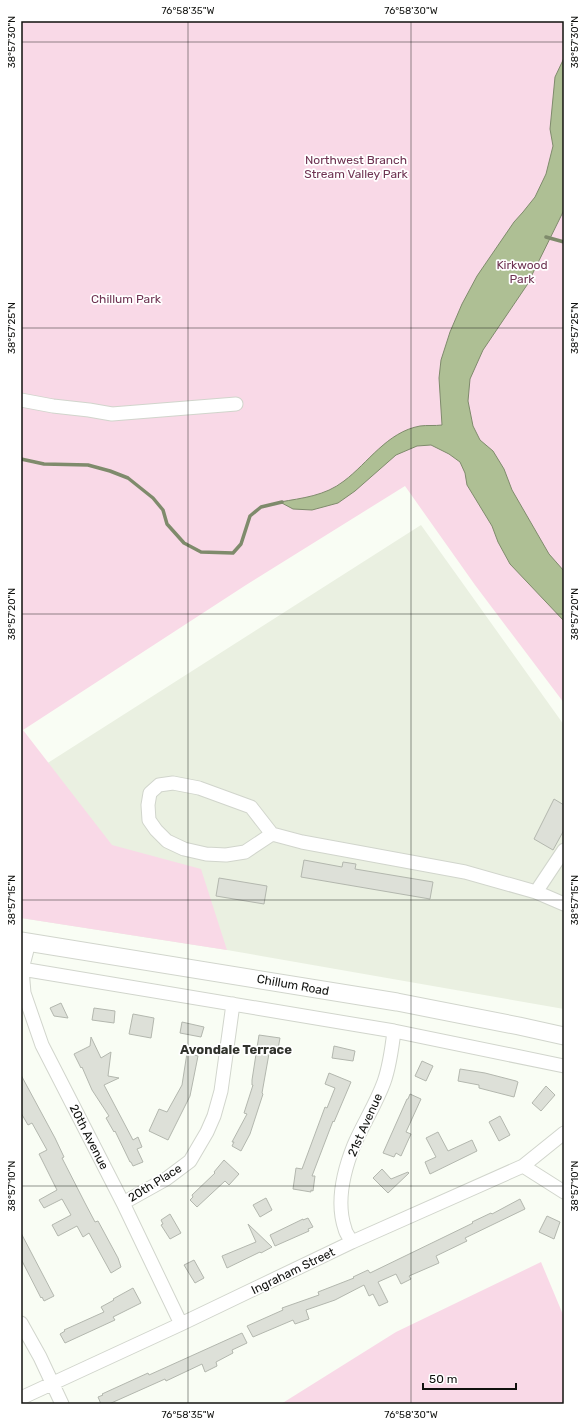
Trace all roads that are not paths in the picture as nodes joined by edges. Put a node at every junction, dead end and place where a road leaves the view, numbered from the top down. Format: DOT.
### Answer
graph roads {
  1 [pos="21,400"];
  2 [pos="236,404"];
  3 [pos="272,834"];
  4 [pos="564,850"];
  5 [pos="536,892"];
  6 [pos="564,904"];
  7 [pos="25,942"];
  8 [pos="22,969"];
  9 [pos="233,1004"];
  10 [pos="394,1031"];
  11 [pos="564,1036"];
  12 [pos="564,1066"];
  13 [pos="564,1133"];
  14 [pos="522,1166"];
  15 [pos="564,1192"];
  16 [pos="124,1203"];
  17 [pos="352,1242"];
  18 [pos="21,1323"];
  19 [pos="182,1324"];
  20 [pos="53,1384"];
  21 [pos="21,1398"];
  22 [pos="62,1404"];
  1 -- 2 [label="street"];
  3 -- 3 [label="street"];
  3 -- 5 [label="street"];
  4 -- 5 [label="street"];
  5 -- 6 [label="street"];
  7 -- 8 [label="street, 20th Avenue"];
  7 -- 11 [label="main road, Chillum Road"];
  8 -- 9 [label="street"];
  8 -- 16 [label="street, 20th Avenue"];
  9 -- 10 [label="street"];
  9 -- 16 [label="street, 20th Place"];
  10 -- 12 [label="street"];
  10 -- 17 [label="street, 21st Avenue"];
  13 -- 14 [label="street, Ingraham Street"];
  14 -- 15 [label="street"];
  14 -- 17 [label="street, Ingraham Street"];
  16 -- 19 [label="street, 20th Avenue"];
  17 -- 19 [label="street, Ingraham Street"];
  18 -- 20 [label="street"];
  19 -- 20 [label="street, Ingraham Street"];
  20 -- 21 [label="street, Ingraham Street"];
  20 -- 22 [label="street"];
}
